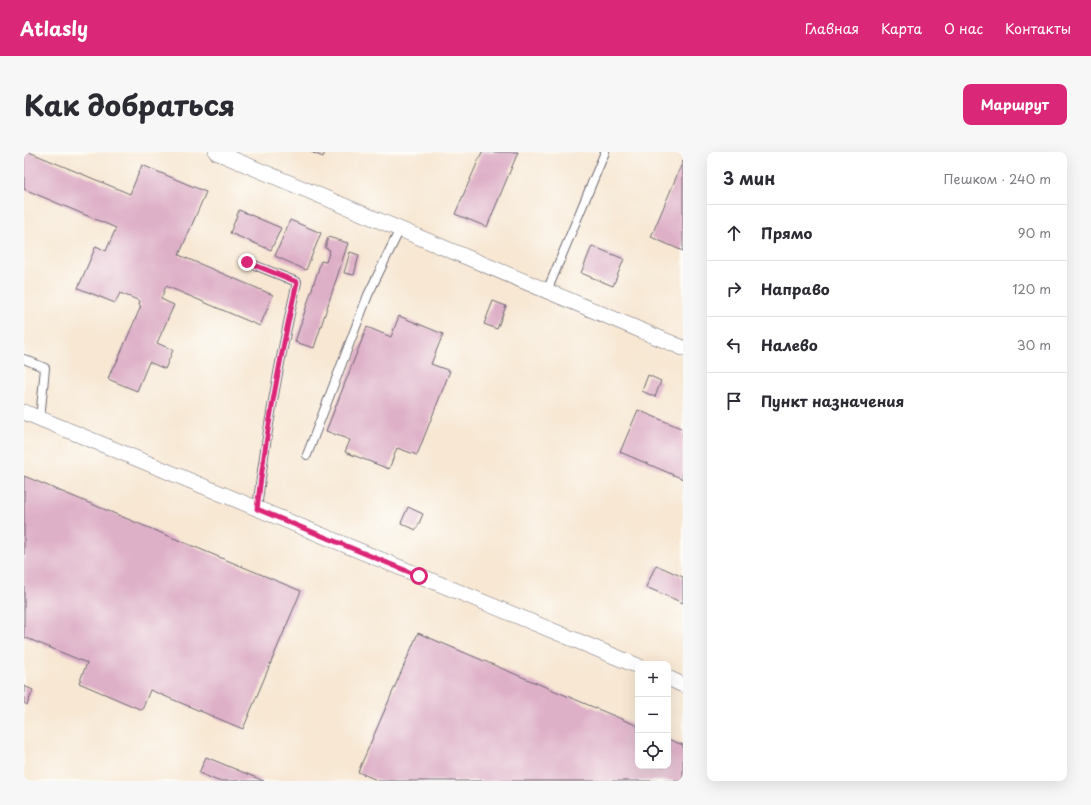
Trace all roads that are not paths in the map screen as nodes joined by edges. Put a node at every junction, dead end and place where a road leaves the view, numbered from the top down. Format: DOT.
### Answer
graph roads {
  1 [pos="216,152"];
  2 [pos="605,152"];
  3 [pos="400,229"];
  4 [pos="247,262"];
  5 [pos="547,291"];
  6 [pos="683,348"];
  7 [pos="24,359"];
  8 [pos="24,412"];
  9 [pos="40,419"];
  10 [pos="307,455"];
  11 [pos="257,509"];
  12 [pos="635,665"];
  13 [pos="671,679"];
  14 [pos="683,685"];
  1 -- 3 [label="street"];
  2 -- 5 [label="lane"];
  3 -- 5 [label="street"];
  3 -- 10 [label="lane"];
  4 -- 11 [label="lane"];
  5 -- 6 [label="street"];
  7 -- 9 [label="lane"];
  8 -- 9 [label="street"];
  9 -- 11 [label="street"];
  11 -- 12 [label="street"];
  13 -- 14 [label="street"];
}
